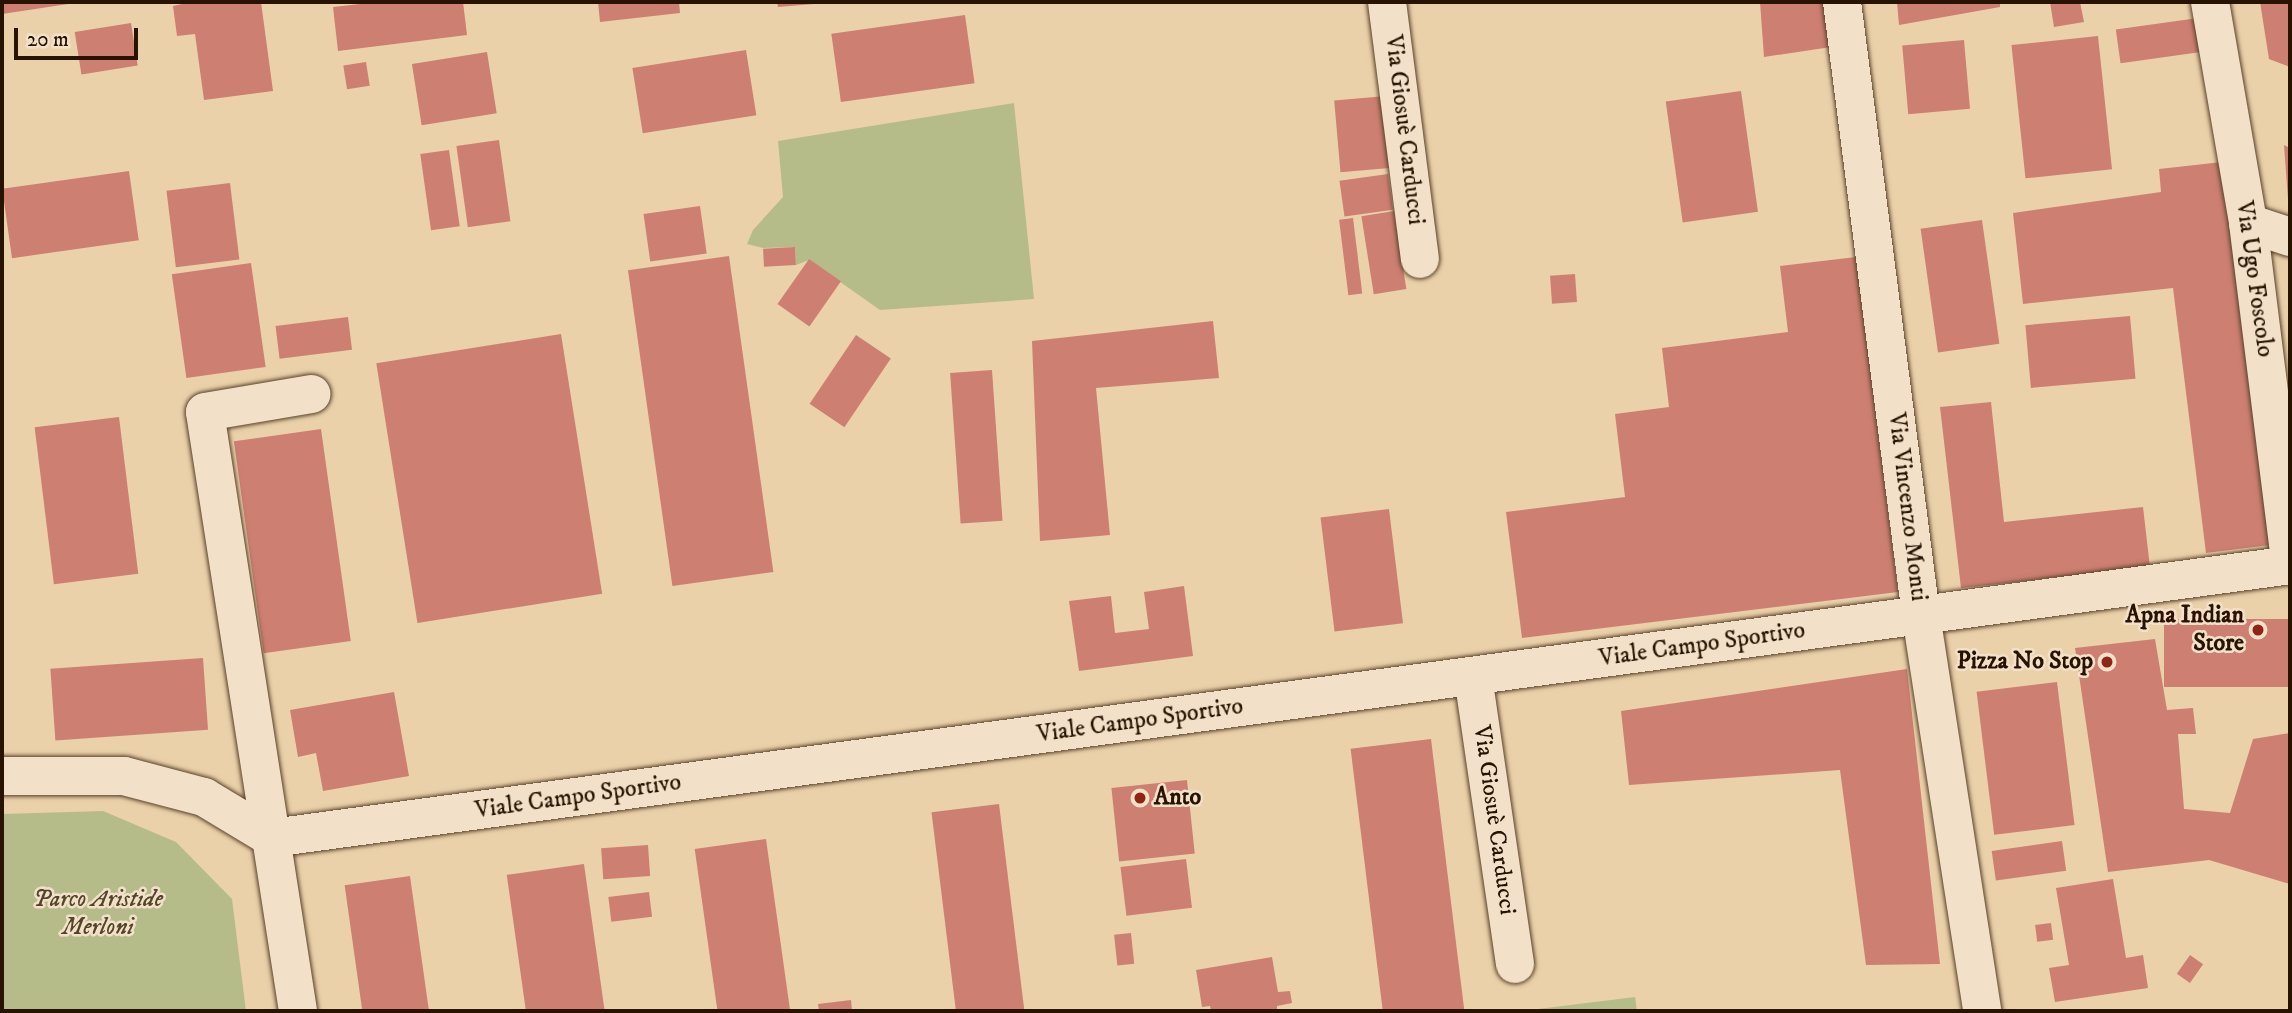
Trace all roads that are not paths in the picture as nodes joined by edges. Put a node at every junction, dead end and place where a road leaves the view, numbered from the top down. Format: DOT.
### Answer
graph roads {
  1 [pos="1387,2"];
  2 [pos="1842,2"];
  3 [pos="2210,2"];
  4 [pos="2248,223"];
  5 [pos="2290,237"];
  6 [pos="1420,259"];
  7 [pos="311,394"];
  8 [pos="2290,558"];
  9 [pos="2290,565"];
  10 [pos="1921,615"];
  11 [pos="1473,676"];
  12 [pos="3,766"];
  13 [pos="272,838"];
  14 [pos="1515,964"];
  15 [pos="298,1011"];
  16 [pos="1982,1011"];
  1 -- 6 [label="street, Via Giosuè Carducci"];
  2 -- 10 [label="street, Via Vincenzo Monti"];
  3 -- 4 [label="street, Via Ugo Foscolo"];
  4 -- 5 [label="street"];
  4 -- 8 [label="street, Via Ugo Foscolo"];
  7 -- 13 [label="street"];
  9 -- 10 [label="street, Viale Campo Sportivo"];
  10 -- 11 [label="street, Viale Campo Sportivo"];
  10 -- 16 [label="street, Via Vincenzo Monti"];
  11 -- 13 [label="street, Viale Campo Sportivo"];
  11 -- 14 [label="street, Via Giosuè Carducci"];
  12 -- 13 [label="street"];
  13 -- 15 [label="street"];
}
